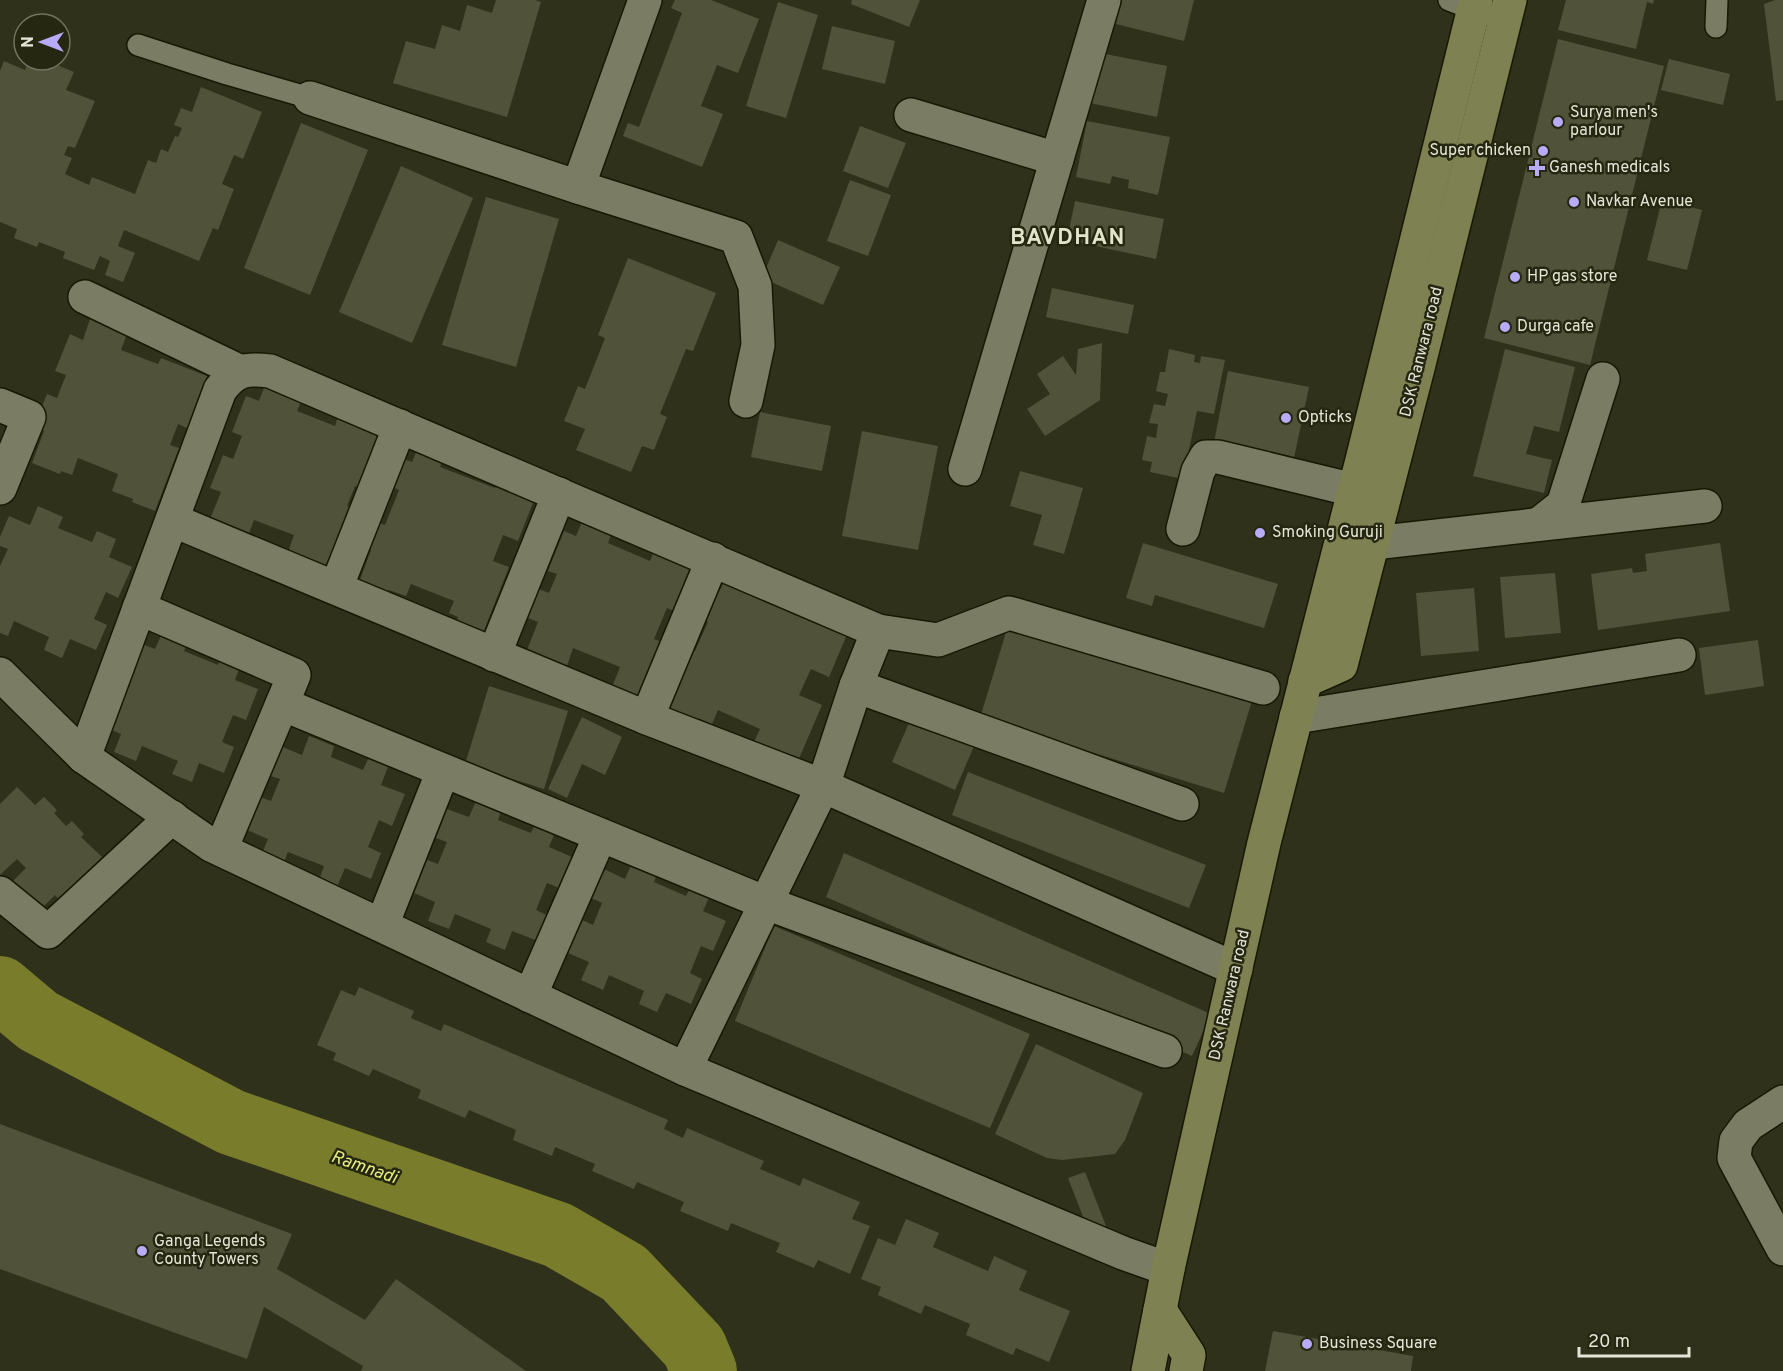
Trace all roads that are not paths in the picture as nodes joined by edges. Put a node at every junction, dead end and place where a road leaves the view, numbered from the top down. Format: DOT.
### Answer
graph roads {
  1 [pos="645,0"];
  2 [pos="1104,0"];
  3 [pos="1717,0"];
  4 [pos="1466,3"];
  5 [pos="1508,10"];
  6 [pos="1716,27"];
  7 [pos="138,45"];
  8 [pos="310,98"];
  9 [pos="911,115"];
  10 [pos="1057,159"];
  11 [pos="578,187"];
  12 [pos="85,297"];
  13 [pos="239,371"];
  14 [pos="1603,379"];
  15 [pos="746,401"];
  16 [pos="0,405"];
  17 [pos="400,426"];
  18 [pos="1379,456"];
  19 [pos="965,469"];
  20 [pos="0,488"];
  21 [pos="1354,490"];
  22 [pos="559,494"];
  23 [pos="1705,506"];
  24 [pos="172,520"];
  25 [pos="1539,524"];
  26 [pos="1183,529"];
  27 [pos="1372,543"];
  28 [pos="1339,547"];
  29 [pos="712,559"];
  30 [pos="336,588"];
  31 [pos="140,608"];
  32 [pos="878,631"];
  33 [pos="494,655"];
  34 [pos="1679,655"];
  35 [pos="0,674"];
  36 [pos="1305,681"];
  37 [pos="856,686"];
  38 [pos="1263,688"];
  39 [pos="282,704"];
  40 [pos="1296,717"];
  41 [pos="646,718"];
  42 [pos="84,758"];
  43 [pos="443,771"];
  44 [pos="823,786"];
  45 [pos="1182,804"];
  46 [pos="172,818"];
  47 [pos="600,836"];
  48 [pos="220,849"];
  49 [pos="0,893"];
  50 [pos="766,903"];
  51 [pos="381,925"];
  52 [pos="1236,969"];
  53 [pos="530,996"];
  54 [pos="1164,1051"];
  55 [pos="685,1069"];
  56 [pos="1783,1102"];
  57 [pos="1783,1249"];
  58 [pos="1168,1269"];
  59 [pos="1160,1310"];
  60 [pos="1148,1371"];
  61 [pos="1186,1371"];
  1 -- 11 [label="street"];
  2 -- 10 [label="street"];
  3 -- 6 [label="lane"];
  4 -- 5 [label="lane"];
  4 -- 18 [label="street, DSK Ranwara road"];
  5 -- 18 [label="street, DSK Ranwara road"];
  7 -- 8 [label="lane"];
  8 -- 11 [label="street"];
  9 -- 10 [label="street"];
  10 -- 19 [label="street"];
  11 -- 15 [label="street"];
  12 -- 13 [label="street"];
  13 -- 17 [label="street"];
  13 -- 24 [label="street"];
  14 -- 25 [label="street"];
  16 -- 20 [label="street"];
  17 -- 22 [label="street"];
  17 -- 30 [label="street"];
  18 -- 21 [label="street, DSK Ranwara road"];
  18 -- 27 [label="street, DSK Ranwara road"];
  21 -- 26 [label="street"];
  21 -- 28 [label="street, DSK Ranwara road"];
  22 -- 29 [label="street"];
  22 -- 33 [label="street"];
  23 -- 25 [label="street"];
  24 -- 30 [label="street"];
  24 -- 31 [label="street"];
  25 -- 27 [label="street"];
  27 -- 28 [label="street"];
  27 -- 36 [label="street, DSK Ranwara road"];
  28 -- 36 [label="street, DSK Ranwara road"];
  29 -- 32 [label="street"];
  29 -- 41 [label="street"];
  30 -- 33 [label="street"];
  31 -- 39 [label="street"];
  31 -- 42 [label="street"];
  32 -- 37 [label="street"];
  32 -- 38 [label="street"];
  33 -- 41 [label="street"];
  34 -- 40 [label="street"];
  35 -- 42 [label="street"];
  36 -- 40 [label="street, DSK Ranwara road"];
  37 -- 44 [label="street"];
  37 -- 45 [label="street"];
  39 -- 43 [label="street"];
  39 -- 48 [label="street"];
  40 -- 52 [label="street, DSK Ranwara road"];
  41 -- 44 [label="street"];
  42 -- 46 [label="street"];
  43 -- 47 [label="street"];
  43 -- 51 [label="street"];
  44 -- 50 [label="street"];
  44 -- 52 [label="street"];
  46 -- 48 [label="street"];
  46 -- 49 [label="street"];
  47 -- 50 [label="street"];
  47 -- 53 [label="street"];
  48 -- 51 [label="street"];
  50 -- 54 [label="street"];
  50 -- 55 [label="street"];
  51 -- 53 [label="street"];
  52 -- 58 [label="street, DSK Ranwara road"];
  53 -- 55 [label="street"];
  55 -- 58 [label="street"];
  56 -- 57 [label="street"];
  58 -- 59 [label="street, DSK Ranwara road"];
  59 -- 60 [label="street, DSK Ranwara road"];
  59 -- 61 [label="street"];
}
